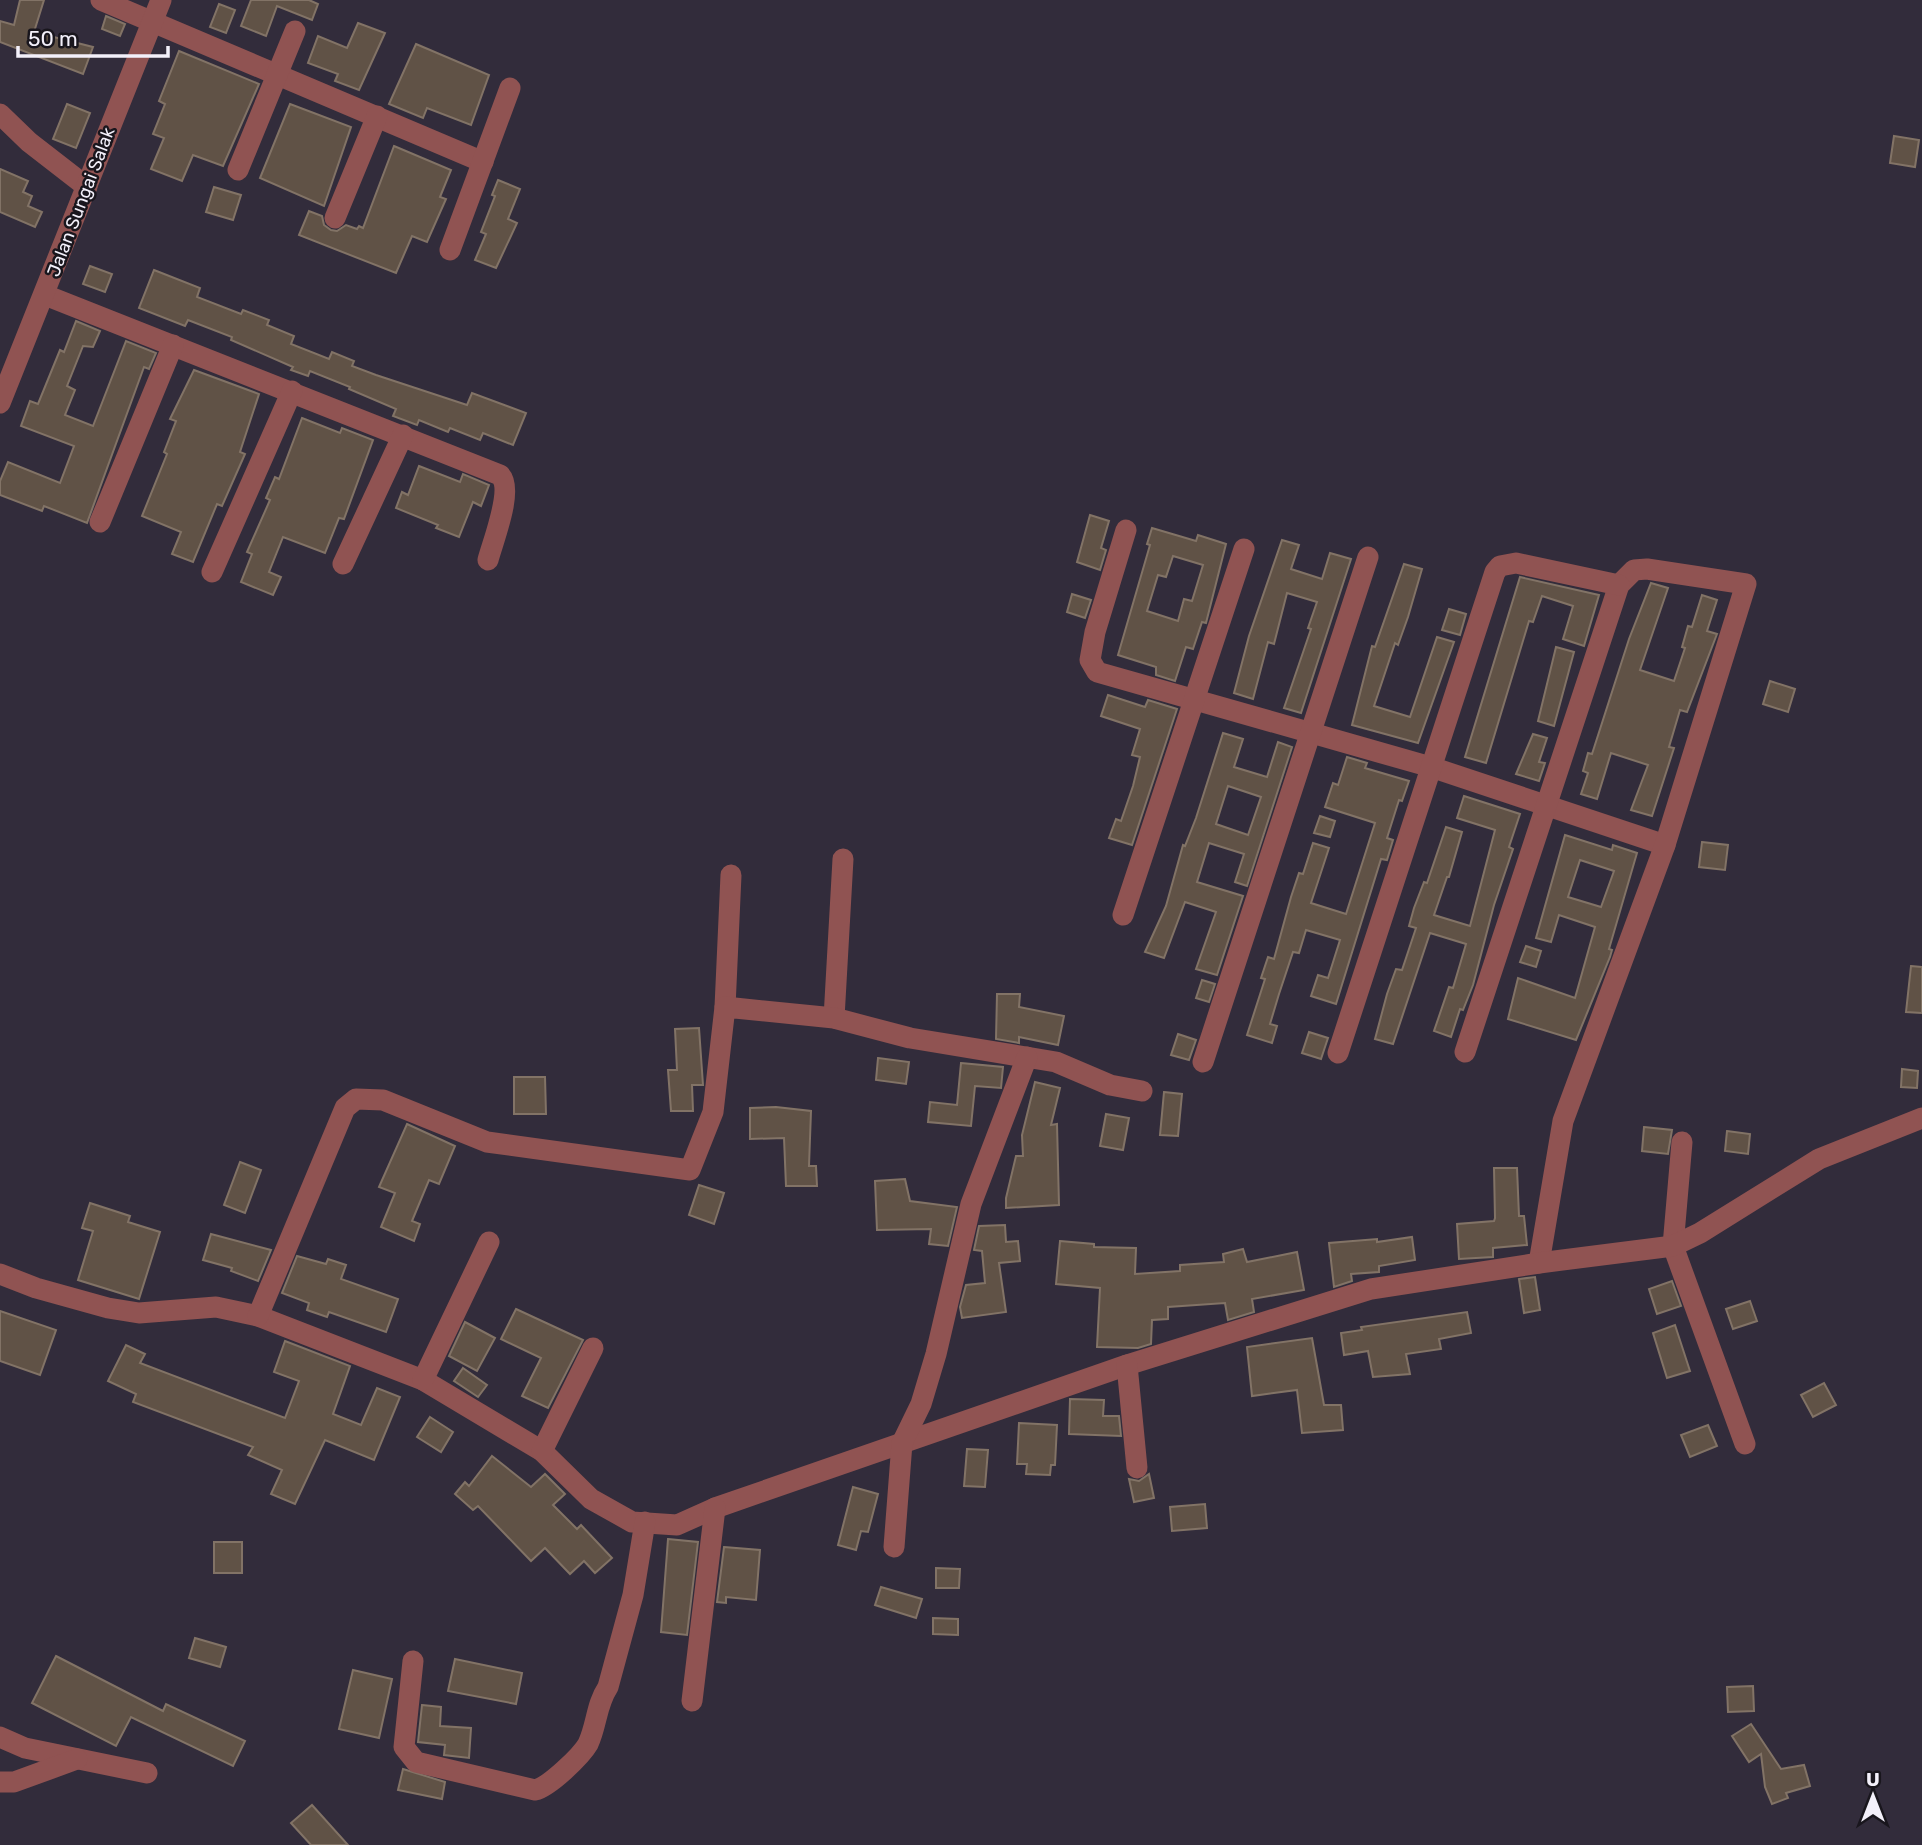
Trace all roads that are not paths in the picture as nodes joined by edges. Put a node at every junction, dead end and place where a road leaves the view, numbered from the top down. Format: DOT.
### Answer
graph roads {
  1 [pos="101,0"];
  2 [pos="156,10"];
  3 [pos="295,31"];
  4 [pos="278,73"];
  5 [pos="510,88"];
  6 [pos="0,114"];
  7 [pos="377,116"];
  8 [pos="483,162"];
  9 [pos="238,170"];
  10 [pos="87,187"];
  11 [pos="335,218"];
  12 [pos="450,250"];
  13 [pos="45,295"];
  14 [pos="173,345"];
  15 [pos="292,391"];
  16 [pos="0,403"];
  17 [pos="403,435"];
  18 [pos="100,522"];
  19 [pos="1126,530"];
  20 [pos="1244,549"];
  21 [pos="1368,557"];
  22 [pos="488,560"];
  23 [pos="343,565"];
  24 [pos="212,572"];
  25 [pos="1619,585"];
  26 [pos="1194,702"];
  27 [pos="1310,733"];
  28 [pos="1431,767"];
  29 [pos="1548,807"];
  30 [pos="1665,845"];
  31 [pos="843,859"];
  32 [pos="731,875"];
  33 [pos="1123,915"];
  34 [pos="725,1007"];
  35 [pos="834,1018"];
  36 [pos="1465,1052"];
  37 [pos="1338,1053"];
  38 [pos="1027,1057"];
  39 [pos="1203,1062"];
  40 [pos="1142,1091"];
  41 [pos="1922,1118"];
  42 [pos="1682,1142"];
  43 [pos="489,1242"];
  44 [pos="1673,1246"];
  45 [pos="1539,1263"];
  46 [pos="0,1274"];
  47 [pos="258,1316"];
  48 [pos="593,1348"];
  49 [pos="1127,1364"];
  50 [pos="423,1380"];
  51 [pos="902,1443"];
  52 [pos="1745,1444"];
  53 [pos="542,1451"];
  54 [pos="1137,1468"];
  55 [pos="715,1508"];
  56 [pos="645,1522"];
  57 [pos="894,1548"];
  58 [pos="413,1661"];
  59 [pos="692,1701"];
  60 [pos="0,1737"];
  61 [pos="77,1759"];
  62 [pos="148,1773"];
  63 [pos="0,1782"];
  1 -- 2 [label="street"];
  2 -- 4 [label="street"];
  2 -- 10 [label="street, Jalan Sungai Salak"];
  3 -- 4 [label="street"];
  4 -- 7 [label="street"];
  4 -- 9 [label="street"];
  5 -- 8 [label="street"];
  6 -- 10 [label="street"];
  7 -- 8 [label="street"];
  7 -- 11 [label="street"];
  8 -- 12 [label="street"];
  10 -- 13 [label="street, Jalan Sungai Salak"];
  13 -- 14 [label="street"];
  13 -- 16 [label="street, Jalan Sungai Salak"];
  14 -- 15 [label="street"];
  14 -- 18 [label="street"];
  15 -- 17 [label="street"];
  15 -- 24 [label="street"];
  17 -- 22 [label="street"];
  17 -- 23 [label="street"];
  19 -- 26 [label="street"];
  20 -- 26 [label="street"];
  21 -- 27 [label="street"];
  25 -- 28 [label="street"];
  25 -- 29 [label="street"];
  25 -- 30 [label="street"];
  26 -- 27 [label="street"];
  26 -- 33 [label="street"];
  27 -- 28 [label="street"];
  27 -- 39 [label="street"];
  28 -- 29 [label="street"];
  28 -- 37 [label="street"];
  29 -- 30 [label="street"];
  29 -- 36 [label="street"];
  30 -- 45 [label="street"];
  31 -- 35 [label="street"];
  32 -- 34 [label="street"];
  34 -- 35 [label="street"];
  34 -- 47 [label="street"];
  35 -- 38 [label="street"];
  38 -- 40 [label="street"];
  38 -- 51 [label="street"];
  41 -- 44 [label="street"];
  42 -- 44 [label="street"];
  43 -- 50 [label="street"];
  44 -- 45 [label="street"];
  44 -- 52 [label="street"];
  45 -- 49 [label="street"];
  46 -- 47 [label="street"];
  47 -- 50 [label="street"];
  48 -- 53 [label="street"];
  49 -- 51 [label="street"];
  49 -- 54 [label="street"];
  50 -- 53 [label="street"];
  51 -- 55 [label="street"];
  51 -- 57 [label="street"];
  53 -- 56 [label="street"];
  55 -- 56 [label="street"];
  55 -- 59 [label="street"];
  56 -- 58 [label="street"];
  60 -- 61 [label="street"];
  61 -- 62 [label="street"];
  61 -- 63 [label="street"];
}
